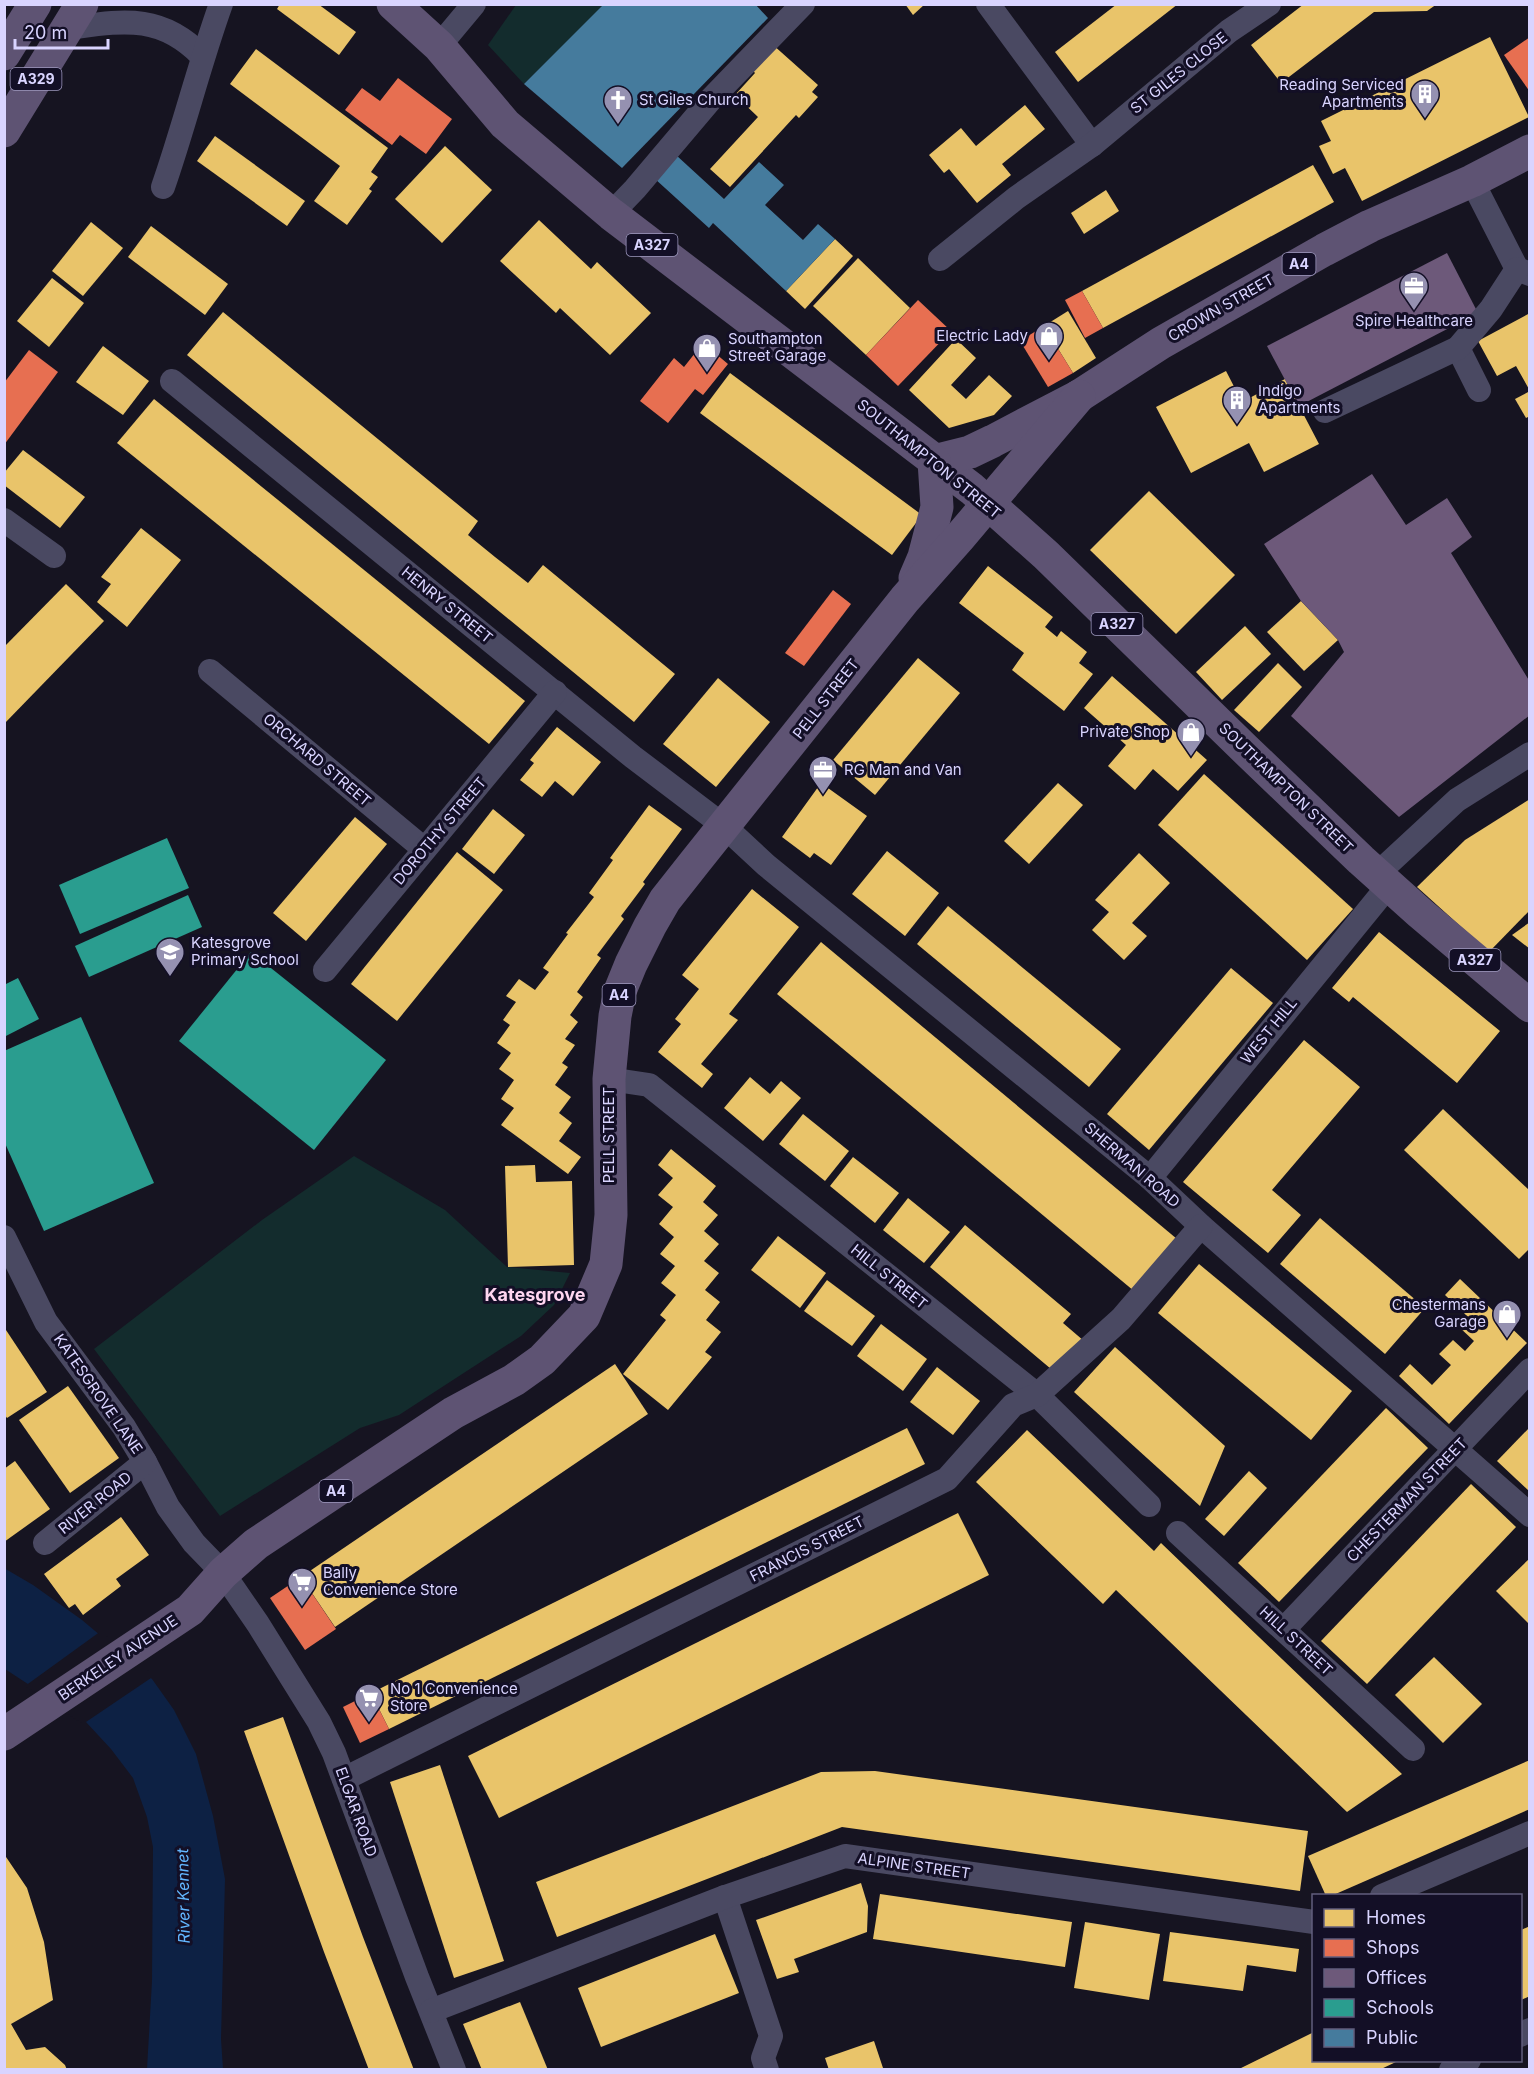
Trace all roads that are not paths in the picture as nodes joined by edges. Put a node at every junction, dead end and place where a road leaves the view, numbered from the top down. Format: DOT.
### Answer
graph roads {
  1 [pos="35,4"];
  2 [pos="221,4"];
  3 [pos="393,4"];
  4 [pos="474,4"];
  5 [pos="803,4"];
  6 [pos="988,4"];
  7 [pos="1269,4"];
  8 [pos="75,16"];
  9 [pos="440,46"];
  10 [pos="4,54"];
  11 [pos="202,56"];
  12 [pos="4,131"];
  13 [pos="1092,145"];
  14 [pos="1530,151"];
  15 [pos="1472,181"];
  16 [pos="163,187"];
  17 [pos="611,214"];
  18 [pos="940,259"];
  19 [pos="1523,271"];
  20 [pos="1458,348"];
  21 [pos="172,381"];
  22 [pos="1479,390"];
  23 [pos="1079,396"];
  24 [pos="1325,411"];
  25 [pos="934,461"];
  26 [pos="988,503"];
  27 [pos="4,520"];
  28 [pos="54,556"];
  29 [pos="905,599"];
  30 [pos="210,671"];
  31 [pos="555,692"];
  32 [pos="1530,754"];
  33 [pos="724,826"];
  34 [pos="424,849"];
  35 [pos="1383,880"];
  36 [pos="325,970"];
  37 [pos="1530,1006"];
  38 [pos="609,1079"];
  39 [pos="1150,1178"];
  40 [pos="1201,1226"];
  41 [pos="4,1237"];
  42 [pos="1530,1370"];
  43 [pos="1037,1395"];
  44 [pos="1455,1449"];
  45 [pos="145,1462"];
  46 [pos="1149,1505"];
  47 [pos="1530,1515"];
  48 [pos="1178,1533"];
  49 [pos="45,1543"];
  50 [pos="222,1573"];
  51 [pos="1284,1629"];
  52 [pos="4,1734"];
  53 [pos="1413,1749"];
  54 [pos="344,1779"];
  55 [pos="1530,1833"];
  56 [pos="1387,1894"];
  57 [pos="725,1897"];
  58 [pos="1312,1922"];
  59 [pos="431,2011"];
  60 [pos="1467,2062"];
  61 [pos="454,2070"];
  62 [pos="767,2070"];
  63 [pos="1451,2070"];
  1 -- 10 [label="main road, A329"];
  2 -- 11 [label="street"];
  3 -- 9 [label="main road, SOUTHAMPTON STREET / A327"];
  4 -- 9 [label="street"];
  5 -- 17 [label="street"];
  6 -- 13 [label="street"];
  7 -- 13 [label="street, ST GILES CLOSE"];
  8 -- 11 [label="street"];
  8 -- 12 [label="main road, A329"];
  9 -- 17 [label="main road, SOUTHAMPTON STREET / A327"];
  11 -- 16 [label="street"];
  13 -- 18 [label="street, ST GILES CLOSE"];
  14 -- 15 [label="main road, CROWN STREET / A4"];
  15 -- 19 [label="street"];
  15 -- 23 [label="main road, CROWN STREET / A4"];
  17 -- 25 [label="main road, SOUTHAMPTON STREET / A327"];
  19 -- 20 [label="street"];
  20 -- 22 [label="street"];
  20 -- 24 [label="street"];
  21 -- 31 [label="street, HENRY STREET"];
  23 -- 25 [label="main road, CROWN STREET"];
  23 -- 26 [label="main road, CROWN STREET / A4"];
  25 -- 26 [label="main road, SOUTHAMPTON STREET / A327"];
  25 -- 29 [label="main road, PELL STREET / A4"];
  26 -- 29 [label="main road, PELL STREET / A4"];
  26 -- 35 [label="main road, SOUTHAMPTON STREET / A327"];
  27 -- 28 [label="street"];
  29 -- 33 [label="main road, PELL STREET / A4"];
  30 -- 34 [label="street, ORCHARD STREET"];
  31 -- 33 [label="street, HENRY STREET"];
  31 -- 34 [label="street, DOROTHY STREET"];
  32 -- 35 [label="street, WEST HILL"];
  33 -- 38 [label="main road, PELL STREET / A4"];
  33 -- 39 [label="street, SHERMAN ROAD"];
  34 -- 36 [label="street, DOROTHY STREET"];
  35 -- 37 [label="main road, SOUTHAMPTON STREET / A327"];
  35 -- 39 [label="street, WEST HILL"];
  38 -- 43 [label="street, HILL STREET"];
  38 -- 50 [label="main road, PELL STREET / A4"];
  39 -- 40 [label="street, SHERMAN ROAD"];
  40 -- 43 [label="street, FRANCIS STREET"];
  40 -- 44 [label="street, SHERMAN ROAD"];
  41 -- 45 [label="street, KATESGROVE LANE"];
  42 -- 44 [label="street, CHESTERMAN STREET"];
  43 -- 46 [label="street, HILL STREET"];
  43 -- 54 [label="street, FRANCIS STREET"];
  44 -- 47 [label="street, SHERMAN ROAD"];
  44 -- 51 [label="street, CHESTERMAN STREET"];
  45 -- 49 [label="street, RIVER ROAD"];
  45 -- 50 [label="street, KATESGROVE LANE"];
  48 -- 51 [label="street, HILL STREET"];
  50 -- 52 [label="main road, BERKELEY AVENUE / A4"];
  50 -- 54 [label="street, ELGAR ROAD"];
  51 -- 53 [label="street, HILL STREET"];
  54 -- 59 [label="street, ELGAR ROAD"];
  55 -- 56 [label="street"];
  57 -- 58 [label="street, ALPINE STREET"];
  57 -- 59 [label="street, ALPINE STREET"];
  57 -- 62 [label="street"];
  59 -- 61 [label="street, ELGAR ROAD"];
  60 -- 63 [label="street"];
}
